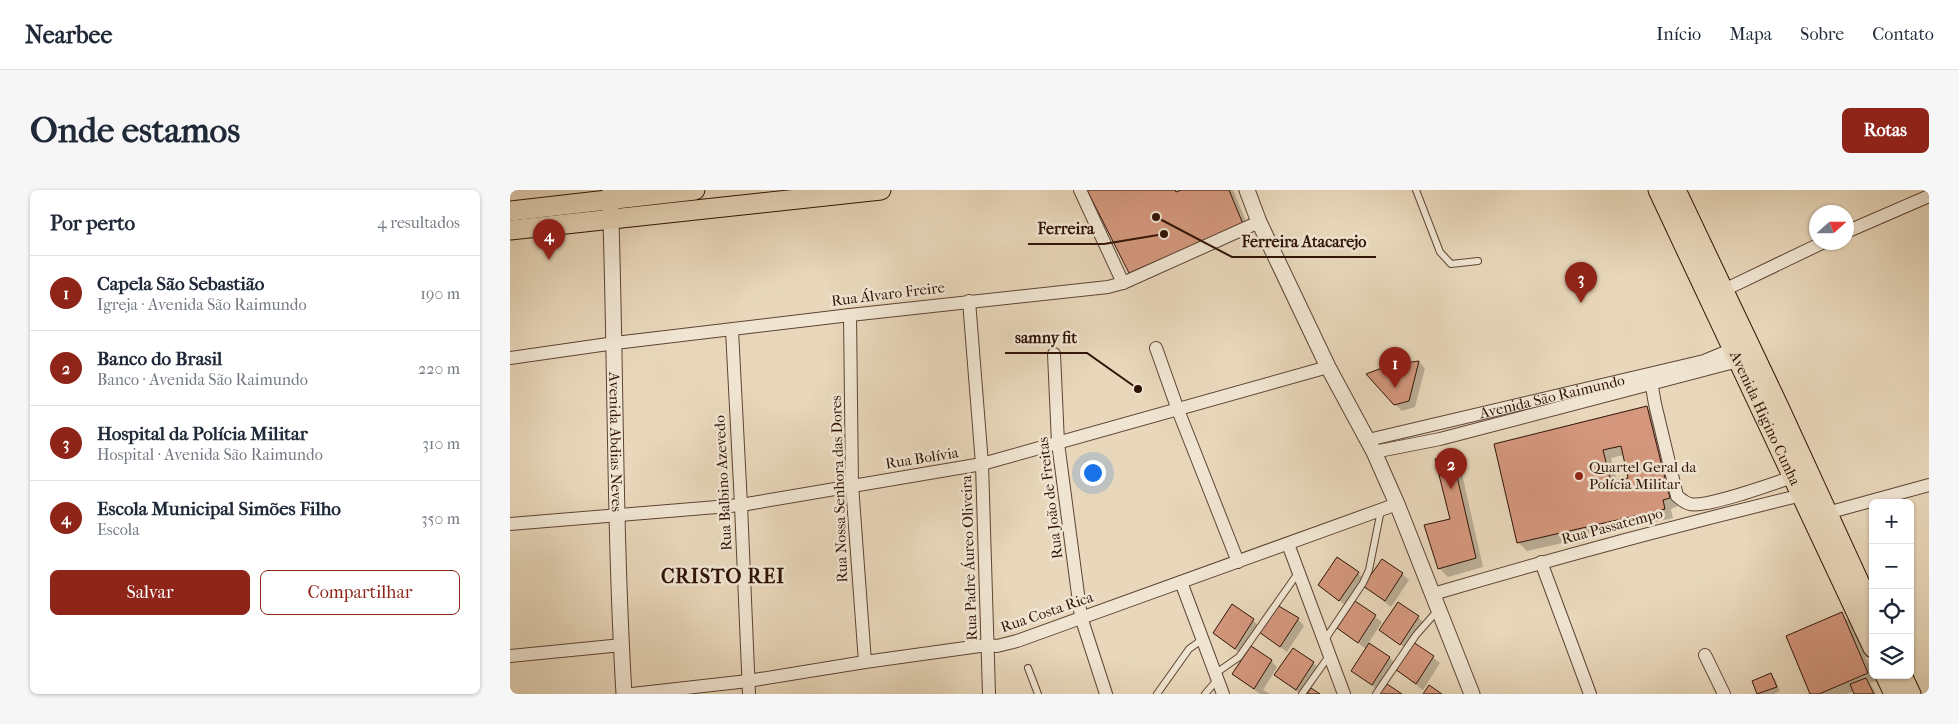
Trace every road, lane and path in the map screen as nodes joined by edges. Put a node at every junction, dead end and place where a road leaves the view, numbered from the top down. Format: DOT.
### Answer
graph roads {
  1 [pos="695,190"];
  2 [pos="880,190"];
  3 [pos="1080,190"];
  4 [pos="1247,190"];
  5 [pos="1416,190"];
  6 [pos="1658,190"];
  7 [pos="1676,190"];
  8 [pos="610,195"];
  9 [pos="1929,196"];
  10 [pos="510,211"];
  11 [pos="611,218"];
  12 [pos="1258,222"];
  13 [pos="1854,229"];
  14 [pos="510,230"];
  15 [pos="1809,249"];
  16 [pos="1478,261"];
  17 [pos="1123,283"];
  18 [pos="1724,290"];
  19 [pos="969,301"];
  20 [pos="850,315"];
  21 [pos="732,330"];
  22 [pos="615,343"];
  23 [pos="1156,348"];
  24 [pos="1054,354"];
  25 [pos="1736,355"];
  26 [pos="510,358"];
  27 [pos="1328,367"];
  28 [pos="1650,379"];
  29 [pos="1178,410"];
  30 [pos="1058,443"];
  31 [pos="1371,446"];
  32 [pos="982,464"];
  33 [pos="1793,477"];
  34 [pos="852,485"];
  35 [pos="1929,485"];
  36 [pos="1802,495"];
  37 [pos="1723,499"];
  38 [pos="1397,504"];
  39 [pos="741,505"];
  40 [pos="1381,510"];
  41 [pos="1729,513"];
  42 [pos="1827,513"];
  43 [pos="617,515"];
  44 [pos="510,524"];
  45 [pos="1288,544"];
  46 [pos="1238,562"];
  47 [pos="1541,562"];
  48 [pos="1298,572"];
  49 [pos="1180,582"];
  50 [pos="1433,594"];
  51 [pos="1869,603"];
  52 [pos="1439,609"];
  53 [pos="1081,617"];
  54 [pos="1203,639"];
  55 [pos="1869,639"];
  56 [pos="1324,641"];
  57 [pos="622,645"];
  58 [pos="988,645"];
  59 [pos="1330,655"];
  60 [pos="1705,655"];
  61 [pos="510,656"];
  62 [pos="864,662"];
  63 [pos="1028,668"];
  64 [pos="1217,676"];
  65 [pos="1887,679"];
  66 [pos="1904,679"];
  67 [pos="748,681"];
  68 [pos="1470,693"];
  69 [pos="624,694"];
  70 [pos="632,694"];
  71 [pos="749,694"];
  72 [pos="989,694"];
  73 [pos="1038,694"];
  74 [pos="1106,694"];
  75 [pos="1157,694"];
  76 [pos="1205,694"];
  77 [pos="1224,694"];
  78 [pos="1302,694"];
  79 [pos="1344,694"];
  80 [pos="1376,694"];
  81 [pos="1590,694"];
  82 [pos="1724,694"];
  83 [pos="1894,694"];
  84 [pos="1911,694"];
  1 -- 8 [label="main road"];
  2 -- 11 [label="main road"];
  3 -- 17 [label="street"];
  4 -- 12 [label="street"];
  5 -- 16 [label="lane"];
  6 -- 25 [label="main road, Avenida Higino Cunha"];
  7 -- 18 [label="main road, Avenida Higino Cunha"];
  8 -- 10 [label="main road"];
  8 -- 11 [label="street, Avenida Abdias Neves"];
  9 -- 13 [label="street"];
  11 -- 14 [label="main road"];
  11 -- 22 [label="street, Avenida Abdias Neves"];
  12 -- 17 [label="street, Rua Álvaro Freire"];
  12 -- 27 [label="street"];
  15 -- 18 [label="street"];
  17 -- 19 [label="street, Rua Álvaro Freire"];
  18 -- 42 [label="main road, Avenida Higino Cunha"];
  19 -- 20 [label="street, Rua Álvaro Freire"];
  19 -- 32 [label="street, Rua Padre Áureo Oliveira"];
  20 -- 21 [label="street, Rua Álvaro Freire"];
  20 -- 34 [label="street, Rua Nossa Senhora das Dores"];
  21 -- 22 [label="street, Rua Álvaro Freire"];
  21 -- 39 [label="street, Rua Balbino Azevedo"];
  22 -- 26 [label="street, Rua Álvaro Freire"];
  22 -- 43 [label="street, Avenida Abdias Neves"];
  23 -- 29 [label="street"];
  24 -- 30 [label="street, Rua João de Freitas"];
  25 -- 28 [label="street, Avenida São Raimundo"];
  25 -- 33 [label="main road, Avenida Higino Cunha"];
  27 -- 29 [label="street, Rua Bolívia"];
  27 -- 31 [label="street"];
  28 -- 31 [label="street, Avenida São Raimundo"];
  28 -- 37 [label="street"];
  29 -- 30 [label="street, Rua Bolívia"];
  29 -- 46 [label="street"];
  30 -- 32 [label="street, Rua Bolívia"];
  30 -- 53 [label="street, Rua João de Freitas"];
  31 -- 38 [label="street"];
  32 -- 34 [label="street, Rua Bolívia"];
  32 -- 58 [label="street, Rua Padre Áureo Oliveira"];
  33 -- 36 [label="main road, Avenida Higino Cunha"];
  33 -- 37 [label="street"];
  34 -- 39 [label="street, Rua Bolívia"];
  34 -- 62 [label="street, Rua Nossa Senhora das Dores"];
  35 -- 42 [label="street"];
  36 -- 41 [label="street, Rua Passatempo"];
  36 -- 55 [label="main road, Avenida Higino Cunha"];
  37 -- 41 [label="street"];
  38 -- 40 [label="street, Rua Costa Rica"];
  38 -- 50 [label="street"];
  39 -- 43 [label="street, Rua Bolívia"];
  39 -- 67 [label="street, Rua Balbino Azevedo"];
  40 -- 45 [label="street, Rua Costa Rica"];
  40 -- 56 [label="lane"];
  41 -- 47 [label="street, Rua Passatempo"];
  42 -- 51 [label="main road, Avenida Higino Cunha"];
  43 -- 44 [label="street, Rua Bolívia"];
  43 -- 57 [label="street, Avenida Abdias Neves"];
  45 -- 46 [label="street, Rua Costa Rica"];
  45 -- 48 [label="street"];
  46 -- 49 [label="street, Rua Costa Rica"];
  47 -- 50 [label="street, Rua Passatempo"];
  47 -- 81 [label="street"];
  48 -- 56 [label="street"];
  48 -- 64 [label="lane"];
  49 -- 53 [label="street, Rua Costa Rica"];
  49 -- 54 [label="street"];
  50 -- 52 [label="street"];
  52 -- 68 [label="street"];
  52 -- 80 [label="lane"];
  53 -- 58 [label="street, Rua Costa Rica"];
  53 -- 74 [label="street, Rua João de Freitas"];
  54 -- 64 [label="street"];
  54 -- 75 [label="lane"];
  56 -- 59 [label="street"];
  57 -- 61 [label="street"];
  57 -- 69 [label="street, Avenida Abdias Neves"];
  58 -- 62 [label="street, Rua Costa Rica"];
  58 -- 72 [label="street, Rua Padre Áureo Oliveira"];
  59 -- 78 [label="lane"];
  59 -- 79 [label="street"];
  60 -- 82 [label="street"];
  62 -- 67 [label="street, Rua Costa Rica"];
  63 -- 73 [label="lane"];
  64 -- 76 [label="lane"];
  64 -- 77 [label="street"];
  65 -- 83 [label="main road"];
  66 -- 84 [label="main road"];
  67 -- 70 [label="street, Rua Costa Rica"];
  67 -- 71 [label="street, Rua Balbino Azevedo"];
}
